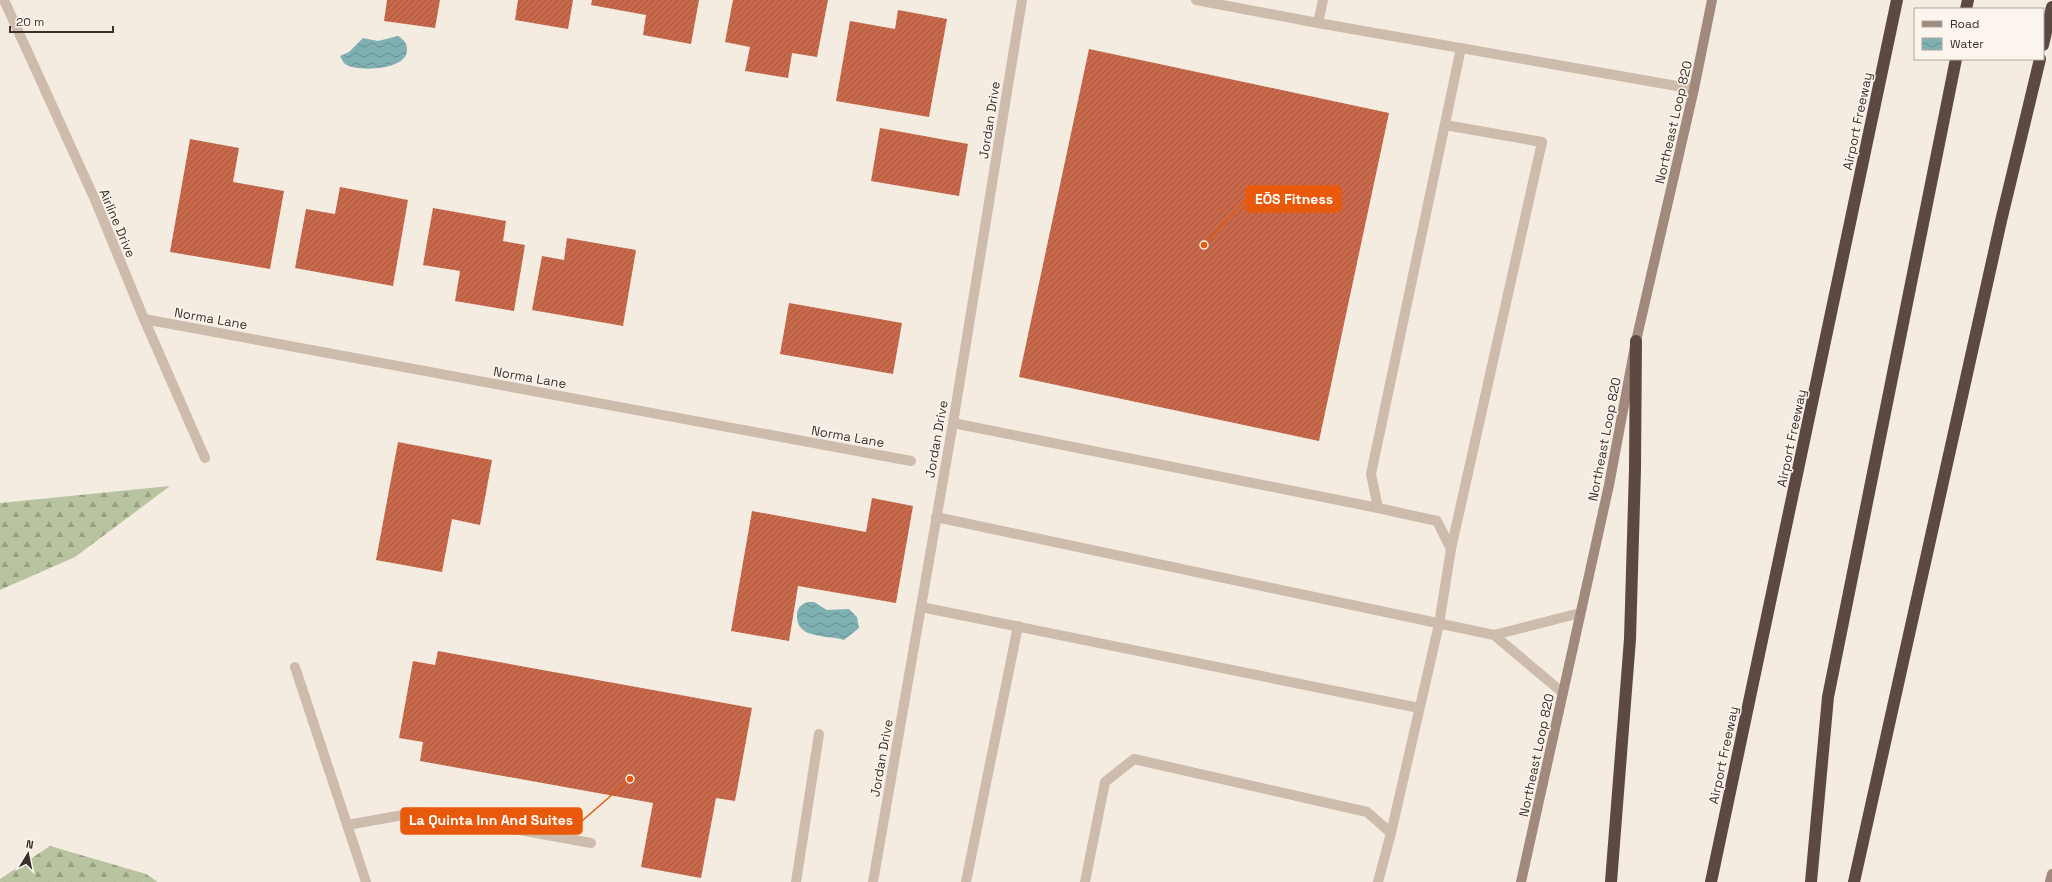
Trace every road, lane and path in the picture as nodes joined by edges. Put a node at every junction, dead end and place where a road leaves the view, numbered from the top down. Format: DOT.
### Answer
graph roads {
  1 [pos="4,0"];
  2 [pos="1022,0"];
  3 [pos="1196,0"];
  4 [pos="1323,0"];
  5 [pos="1712,0"];
  6 [pos="1897,0"];
  7 [pos="2052,6"];
  8 [pos="1318,23"];
  9 [pos="2044,41"];
  10 [pos="1461,48"];
  11 [pos="1956,60"];
  12 [pos="2040,60"];
  13 [pos="1694,89"];
  14 [pos="1445,124"];
  15 [pos="144,319"];
  16 [pos="1636,341"];
  17 [pos="952,423"];
  18 [pos="205,458"];
  19 [pos="911,461"];
  20 [pos="1378,508"];
  21 [pos="936,517"];
  22 [pos="1451,549"];
  23 [pos="921,607"];
  24 [pos="1580,613"];
  25 [pos="1439,624"];
  26 [pos="1018,626"];
  27 [pos="1494,635"];
  28 [pos="295,667"];
  29 [pos="1563,693"];
  30 [pos="1419,708"];
  31 [pos="819,734"];
  32 [pos="347,825"];
  33 [pos="1390,833"];
  34 [pos="591,843"];
  35 [pos="2052,874"];
  36 [pos="366,882"];
  37 [pos="796,882"];
  38 [pos="872,882"];
  39 [pos="966,882"];
  40 [pos="1086,882"];
  41 [pos="1378,882"];
  42 [pos="1521,882"];
  43 [pos="1611,882"];
  44 [pos="1710,882"];
  45 [pos="1811,882"];
  46 [pos="1854,882"];
  47 [pos="2050,882"];
  1 -- 15 [label="street, Airline Drive"];
  2 -- 17 [label="street, Jordan Drive"];
  3 -- 8 [label="street"];
  4 -- 8 [label="street"];
  5 -- 13 [label="main road, Northeast Loop 820"];
  6 -- 44 [label="highway, Airport Freeway"];
  7 -- 9 [label="highway"];
  8 -- 10 [label="street"];
  10 -- 13 [label="street"];
  10 -- 14 [label="street"];
  11 -- 45 [label="highway"];
  12 -- 46 [label="highway"];
  13 -- 16 [label="main road, Northeast Loop 820"];
  14 -- 20 [label="street"];
  14 -- 22 [label="street"];
  15 -- 18 [label="street, Airline Drive"];
  15 -- 19 [label="street, Norma Lane"];
  16 -- 24 [label="main road, Northeast Loop 820"];
  16 -- 43 [label="highway"];
  17 -- 20 [label="street"];
  17 -- 21 [label="street, Jordan Drive"];
  20 -- 22 [label="street"];
  21 -- 23 [label="street, Jordan Drive"];
  21 -- 25 [label="street"];
  22 -- 25 [label="street"];
  23 -- 26 [label="street"];
  23 -- 38 [label="street, Jordan Drive"];
  24 -- 27 [label="street"];
  24 -- 29 [label="main road, Northeast Loop 820"];
  25 -- 27 [label="street"];
  25 -- 30 [label="street"];
  26 -- 30 [label="street"];
  26 -- 39 [label="street"];
  27 -- 29 [label="street"];
  28 -- 32 [label="street"];
  29 -- 42 [label="main road, Northeast Loop 820"];
  30 -- 33 [label="street"];
  31 -- 37 [label="street"];
  32 -- 34 [label="street"];
  32 -- 36 [label="street"];
  33 -- 40 [label="street"];
  33 -- 41 [label="street"];
  35 -- 47 [label="main road"];
}
